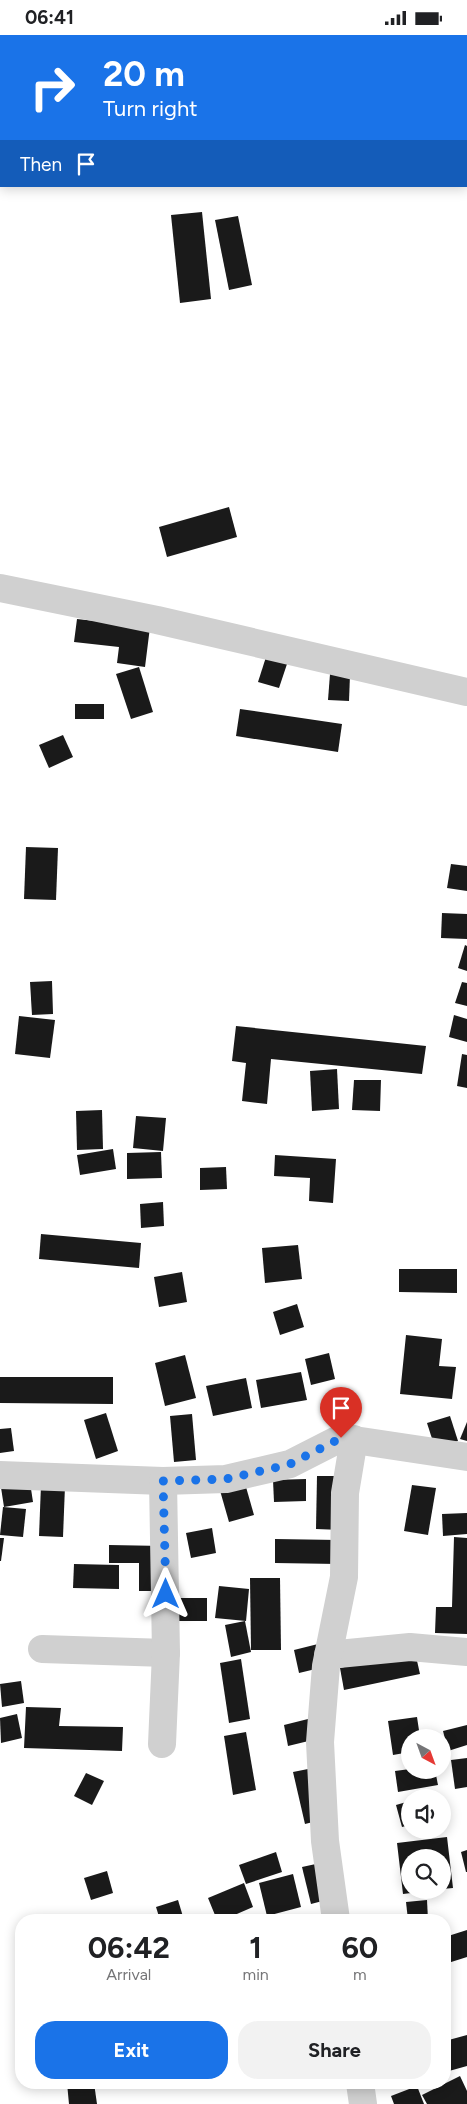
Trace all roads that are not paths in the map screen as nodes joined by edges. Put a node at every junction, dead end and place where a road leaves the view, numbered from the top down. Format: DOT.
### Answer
graph roads {
  1 [pos="0,588"];
  2 [pos="467,692"];
  3 [pos="354,1439"];
  4 [pos="467,1457"];
  5 [pos="0,1475"];
  6 [pos="163,1481"];
  7 [pos="42,1649"];
  8 [pos="467,1652"];
  9 [pos="166,1653"];
  10 [pos="328,1655"];
  11 [pos="162,1744"];
  12 [pos="335,1914"];
  13 [pos="361,2089"];
  14 [pos="363,2104"];
  1 -- 2 [label="street"];
  3 -- 4 [label="street"];
  3 -- 6 [label="street"];
  3 -- 10 [label="street"];
  5 -- 6 [label="street"];
  6 -- 9 [label="street"];
  7 -- 9 [label="street"];
  8 -- 10 [label="street"];
  9 -- 11 [label="street"];
  10 -- 12 [label="street"];
  13 -- 14 [label="street"];
}
